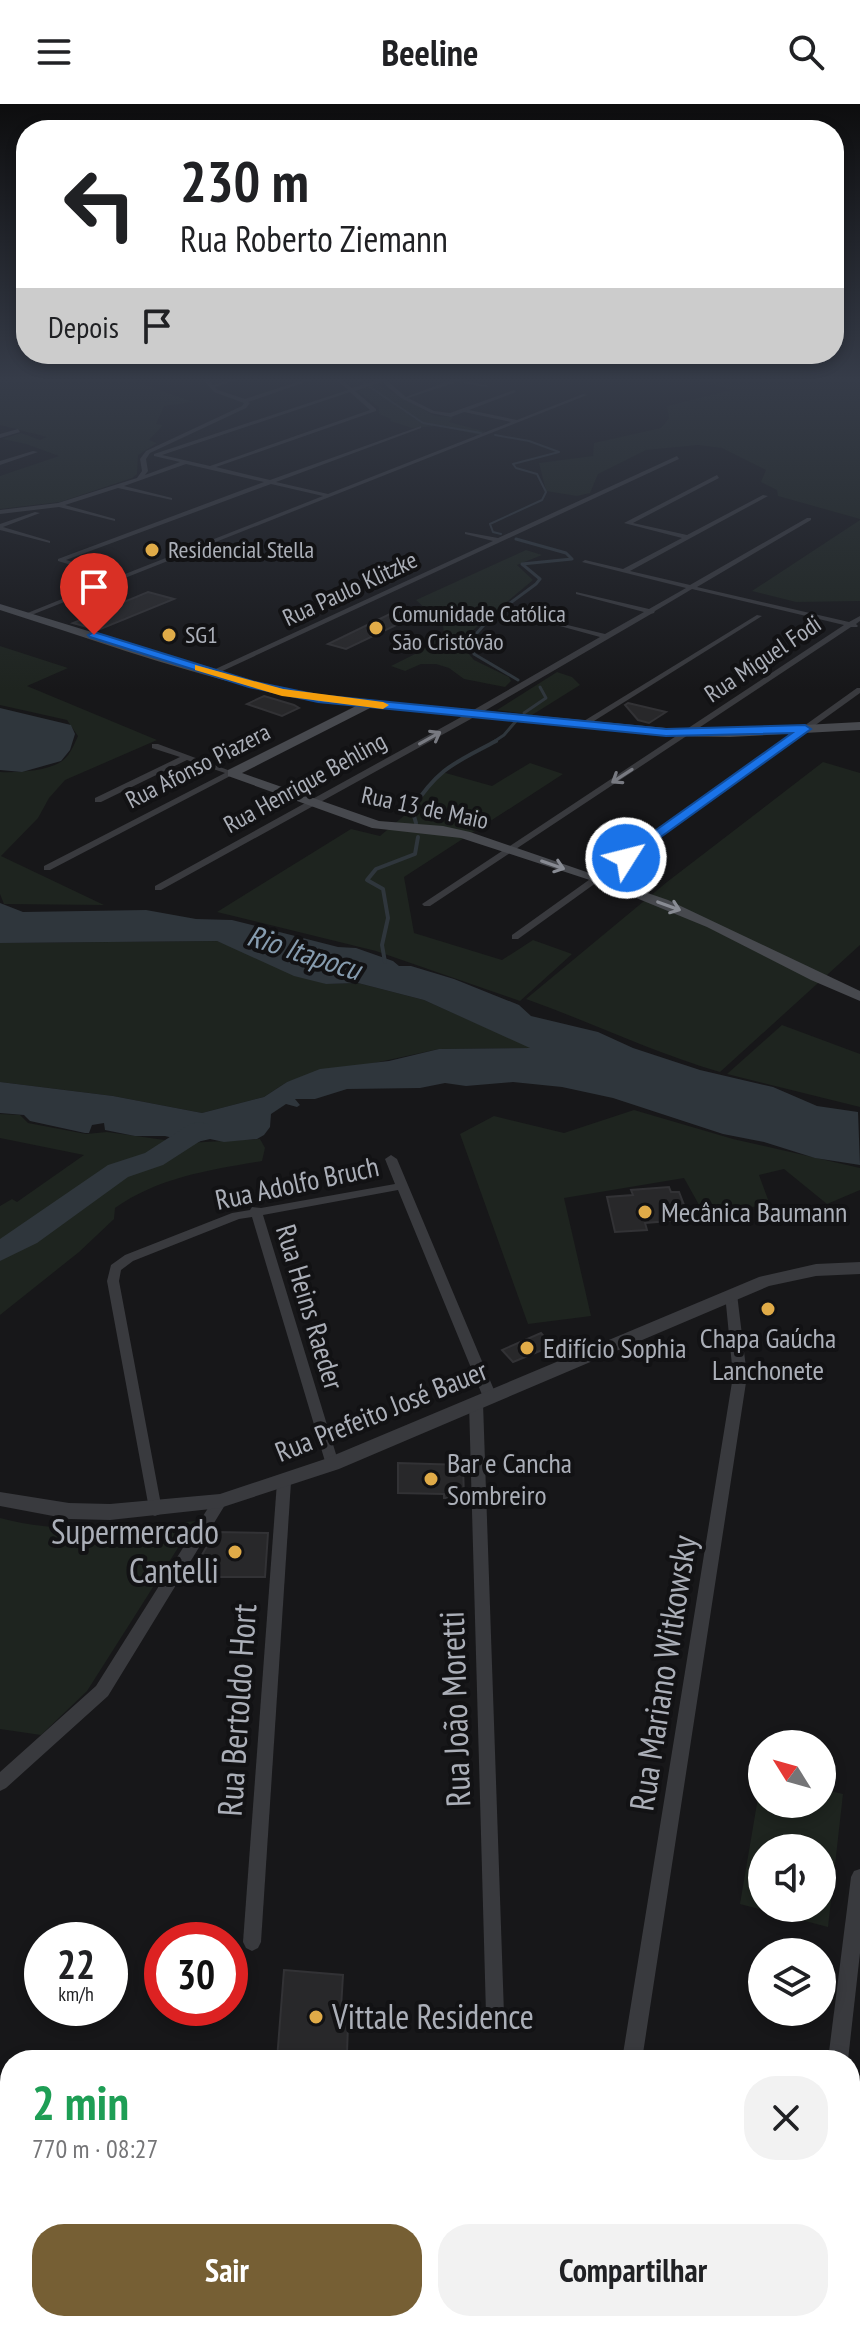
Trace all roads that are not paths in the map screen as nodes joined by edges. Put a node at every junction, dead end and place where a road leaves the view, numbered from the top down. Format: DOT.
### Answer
graph roads {
  1 [pos="131,482"];
  2 [pos="270,482"];
  3 [pos="365,482"];
  4 [pos="625,482"];
  5 [pos="707,482"];
  6 [pos="119,486"];
  7 [pos="329,496"];
  8 [pos="765,496"];
  9 [pos="170,499"];
  10 [pos="59,505"];
  11 [pos="46,507"];
  12 [pos="0,512"];
  13 [pos="809,519"];
  14 [pos="113,520"];
  15 [pos="0,527"];
  16 [pos="467,533"];
  17 [pos="686,537"];
  18 [pos="499,540"];
  19 [pos="48,542"];
  20 [pos="585,562"];
  21 [pos="624,571"];
  22 [pos="120,578"];
  23 [pos="692,588"];
  24 [pos="578,593"];
  25 [pos="0,607"];
  26 [pos="652,612"];
  27 [pos="27,615"];
  28 [pos="759,616"];
  29 [pos="860,618"];
  30 [pos="540,619"];
  31 [pos="850,625"];
  32 [pos="860,628"];
  33 [pos="608,637"];
  34 [pos="213,672"];
  35 [pos="860,690"];
  36 [pos="369,704"];
  37 [pos="472,714"];
  38 [pos="583,724"];
  39 [pos="860,726"];
  40 [pos="805,729"];
  41 [pos="687,733"];
  42 [pos="155,746"];
  43 [pos="189,758"];
  44 [pos="232,773"];
  45 [pos="100,801"];
  46 [pos="312,802"];
  47 [pos="510,850"];
  48 [pos="47,868"];
  49 [pos="596,880"];
  50 [pos="158,888"];
  51 [pos="427,904"];
  52 [pos="515,937"];
  53 [pos="860,996"];
  54 [pos="391,1159"];
  55 [pos="402,1186"];
  56 [pos="256,1210"];
  57 [pos="860,1268"];
  58 [pos="731,1294"];
  59 [pos="483,1400"];
  60 [pos="332,1464"];
  61 [pos="284,1482"];
  62 [pos="0,1499"];
  63 [pos="220,1501"];
  64 [pos="155,1510"];
  65 [pos="0,1783"];
  66 [pos="860,1877"];
  67 [pos="858,1913"];
  68 [pos="252,1942"];
  69 [pos="495,2014"];
  70 [pos="634,2050"];
  71 [pos="839,2050"];
  1 -- 6 [label="street"];
  2 -- 7 [label="street"];
  2 -- 22 [label="street"];
  3 -- 7 [label="street"];
  4 -- 18 [label="street, Rua Paulo Klitzke"];
  5 -- 17 [label="street"];
  6 -- 9 [label="street"];
  6 -- 10 [label="street"];
  7 -- 22 [label="street"];
  8 -- 17 [label="street"];
  10 -- 11 [label="street"];
  10 -- 14 [label="street"];
  11 -- 12 [label="street"];
  11 -- 15 [label="street"];
  13 -- 23 [label="street, Rua Henrique Behling"];
  15 -- 19 [label="street"];
  16 -- 18 [label="street"];
  17 -- 21 [label="street"];
  18 -- 34 [label="street, Rua Paulo Klitzke"];
  20 -- 21 [label="street"];
  21 -- 23 [label="street"];
  22 -- 27 [label="street"];
  23 -- 26 [label="street, Rua Henrique Behling"];
  23 -- 31 [label="street"];
  24 -- 26 [label="street"];
  25 -- 27 [label="main road"];
  26 -- 33 [label="street, Rua Henrique Behling"];
  27 -- 34 [label="main road"];
  28 -- 38 [label="street"];
  29 -- 31 [label="street, Rua Miguel Fodi"];
  30 -- 33 [label="street"];
  31 -- 32 [label="street"];
  31 -- 41 [label="street, Rua Miguel Fodi"];
  33 -- 37 [label="street, Rua Henrique Behling"];
  34 -- 36 [label="main road"];
  35 -- 40 [label="street"];
  36 -- 37 [label="main road"];
  36 -- 44 [label="main road, Rua Afonso Piazera"];
  37 -- 38 [label="main road"];
  46 -- 37 [label="street, Rua Henrique Behling, one-way"];
  38 -- 41 [label="main road"];
  39 -- 40 [label="main road"];
  40 -- 41 [label="main road"];
  40 -- 49 [label="street"];
  41 -- 47 [label="street, Rua Miguel Fodi, one-way"];
  42 -- 43 [label="street, Rua 13 de Maio"];
  43 -- 44 [label="street, Rua 13 de Maio"];
  43 -- 45 [label="street"];
  44 -- 46 [label="main road, Rua 13 de Maio"];
  44 -- 48 [label="street, Rua Afonso Piazera"];
  46 -- 47 [label="main road, Rua 13 de Maio"];
  46 -- 50 [label="street, Rua Henrique Behling"];
  47 -- 49 [label="main road, Rua 13 de Maio, one-way"];
  47 -- 51 [label="street, Rua Miguel Fodi"];
  49 -- 52 [label="street"];
  49 -- 53 [label="main road, Rua 13 de Maio, one-way"];
  54 -- 55 [label="street"];
  55 -- 56 [label="street, Rua Adolfo Bruch"];
  55 -- 59 [label="street"];
  56 -- 60 [label="street, Rua Heins Raeder"];
  56 -- 64 [label="street, Rua Adolfo Bruch"];
  57 -- 58 [label="street, Rua Prefeito José Bauer"];
  58 -- 59 [label="street, Rua Prefeito José Bauer"];
  58 -- 70 [label="street, Rua Mariano Witkowsky"];
  59 -- 60 [label="street, Rua Prefeito José Bauer"];
  59 -- 69 [label="street, Rua João Moretti"];
  60 -- 61 [label="street, Rua Prefeito José Bauer"];
  61 -- 63 [label="street, Rua Prefeito José Bauer"];
  61 -- 68 [label="street, Rua Bertoldo Hort"];
  62 -- 64 [label="street, Rua Prefeito José Bauer"];
  63 -- 64 [label="street, Rua Prefeito José Bauer"];
  63 -- 65 [label="street"];
  66 -- 67 [label="street"];
  67 -- 71 [label="street"];
}
